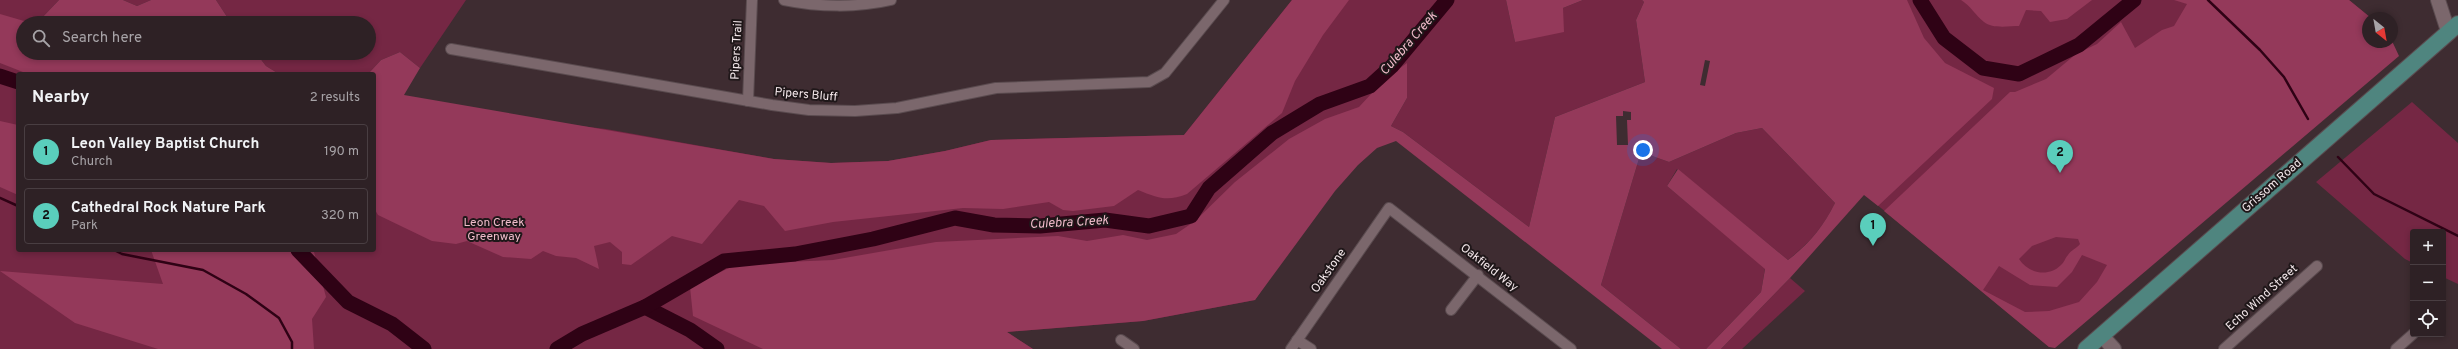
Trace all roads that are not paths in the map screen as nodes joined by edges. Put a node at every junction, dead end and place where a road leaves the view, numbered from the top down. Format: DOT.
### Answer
graph roads {
  1 [pos="752,0"];
  2 [pos="784,0"];
  3 [pos="891,0"];
  4 [pos="1224,0"];
  5 [pos="2438,0"];
  6 [pos="2453,28"];
  7 [pos="451,49"];
  8 [pos="748,101"];
  9 [pos="1389,208"];
  10 [pos="2317,266"];
  11 [pos="1478,275"];
  12 [pos="1451,310"];
  13 [pos="2410,337"];
  14 [pos="1121,340"];
  15 [pos="1297,340"];
  16 [pos="2094,345"];
  17 [pos="1134,349"];
  18 [pos="1291,349"];
  19 [pos="1311,349"];
  20 [pos="1572,349"];
  21 [pos="2114,349"];
  22 [pos="2224,349"];
  23 [pos="2396,349"];
  1 -- 8 [label="street, Pipers Trail"];
  2 -- 3 [label="street"];
  4 -- 8 [label="street, Pipers Bluff"];
  5 -- 6 [label="street"];
  6 -- 16 [label="main road, Grissom Road"];
  7 -- 8 [label="street, Pipers Bluff"];
  9 -- 11 [label="street, Oakfield Way"];
  9 -- 15 [label="street, Oakstone"];
  10 -- 22 [label="street, Echo Wind Street"];
  11 -- 12 [label="street"];
  11 -- 20 [label="street, Oakfield Way"];
  13 -- 23 [label="street"];
  14 -- 17 [label="street"];
  15 -- 18 [label="street, Oakstone"];
  15 -- 19 [label="street"];
  16 -- 21 [label="street"];
}
